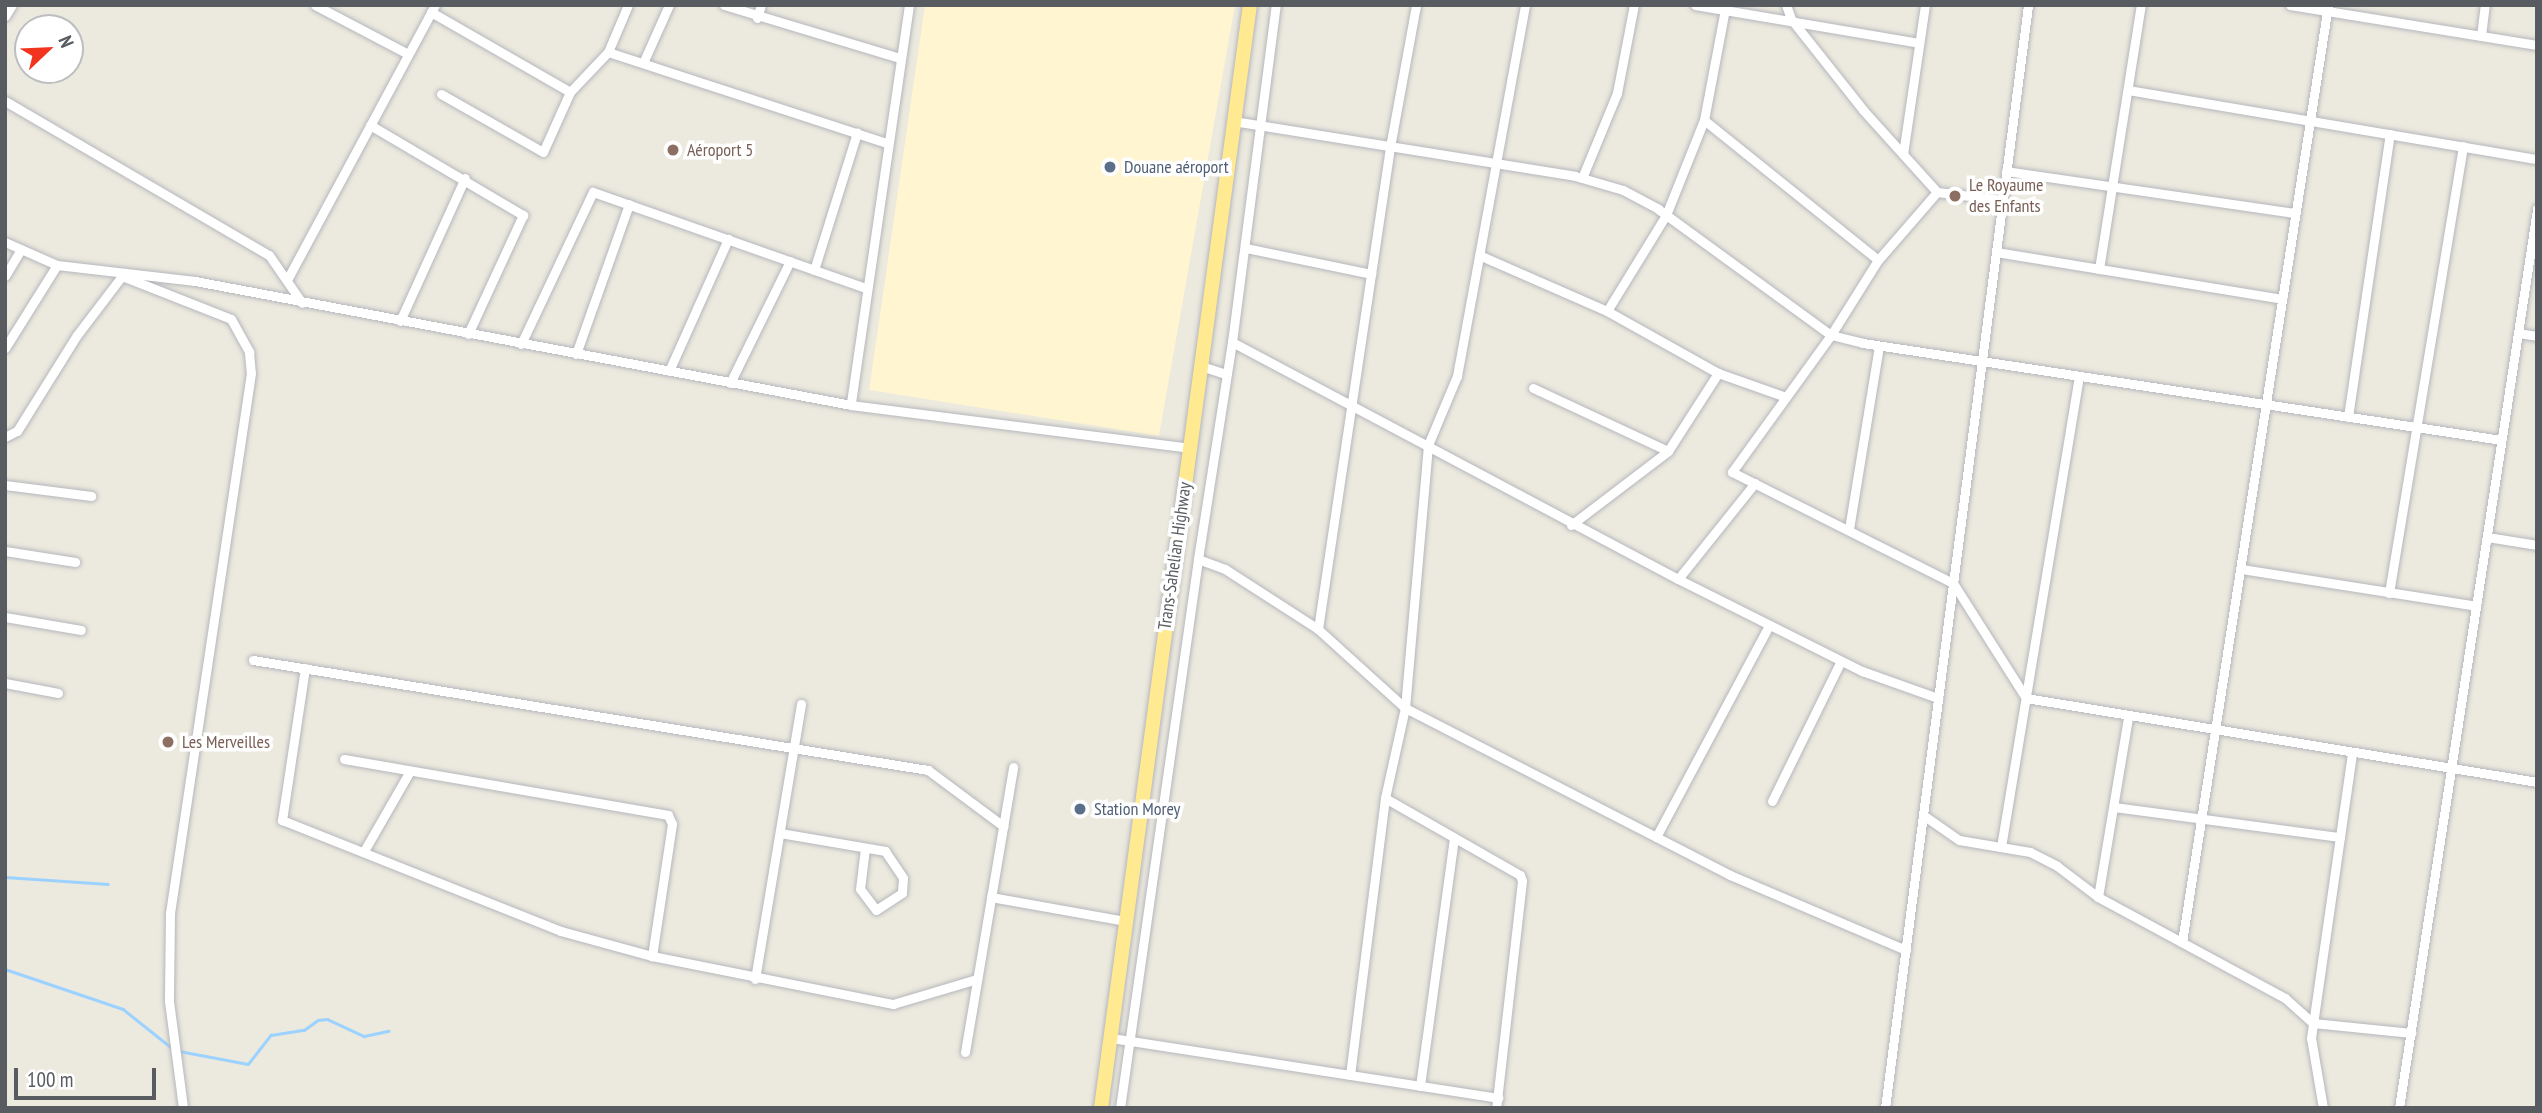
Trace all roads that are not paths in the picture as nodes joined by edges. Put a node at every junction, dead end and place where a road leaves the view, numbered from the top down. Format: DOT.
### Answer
graph roads {
  1 [pos="12,5"];
  2 [pos="315,5"];
  3 [pos="338,5"];
  4 [pos="628,5"];
  5 [pos="669,5"];
  6 [pos="724,5"];
  7 [pos="761,5"];
  8 [pos="909,5"];
  9 [pos="1250,5"];
  10 [pos="1276,5"];
  11 [pos="1416,5"];
  12 [pos="1525,5"];
  13 [pos="1634,5"];
  14 [pos="1695,5"];
  15 [pos="1786,5"];
  16 [pos="1925,5"];
  17 [pos="2028,5"];
  18 [pos="2141,5"];
  19 [pos="2290,5"];
  20 [pos="2485,5"];
  21 [pos="2327,8"];
  22 [pos="433,9"];
  23 [pos="1725,9"];
  24 [pos="333,15"];
  25 [pos="5,16"];
  26 [pos="757,18"];
  27 [pos="1791,19"];
  28 [pos="2481,36"];
  29 [pos="1919,43"];
  30 [pos="2537,45"];
  31 [pos="608,52"];
  32 [pos="408,54"];
  33 [pos="900,58"];
  34 [pos="643,63"];
  35 [pos="2128,90"];
  36 [pos="570,92"];
  37 [pos="441,94"];
  38 [pos="5,101"];
  39 [pos="1704,120"];
  40 [pos="2309,120"];
  41 [pos="1233,121"];
  42 [pos="370,125"];
  43 [pos="1260,126"];
  44 [pos="857,133"];
  45 [pos="2390,134"];
  46 [pos="887,143"];
  47 [pos="1390,146"];
  48 [pos="2463,146"];
  49 [pos="1903,154"];
  50 [pos="2537,159"];
  51 [pos="1498,164"];
  52 [pos="2006,171"];
  53 [pos="465,178"];
  54 [pos="1582,178"];
  55 [pos="2113,184"];
  56 [pos="1937,192"];
  57 [pos="2003,200"];
  58 [pos="629,204"];
  59 [pos="2537,209"];
  60 [pos="2295,213"];
  61 [pos="1666,215"];
  62 [pos="728,239"];
  63 [pos="5,242"];
  64 [pos="21,248"];
  65 [pos="1246,248"];
  66 [pos="1996,252"];
  67 [pos="1481,256"];
  68 [pos="1878,260"];
  69 [pos="790,261"];
  70 [pos="57,265"];
  71 [pos="2099,269"];
  72 [pos="814,270"];
  73 [pos="1371,274"];
  74 [pos="5,276"];
  75 [pos="122,276"];
  76 [pos="288,278"];
  77 [pos="866,288"];
  78 [pos="2282,299"];
  79 [pos="302,303"];
  80 [pos="1607,311"];
  81 [pos="400,321"];
  82 [pos="2518,333"];
  83 [pos="468,334"];
  84 [pos="1831,335"];
  85 [pos="2537,336"];
  86 [pos="1232,342"];
  87 [pos="521,344"];
  88 [pos="1879,346"];
  89 [pos="5,348"];
  90 [pos="576,354"];
  91 [pos="1982,363"];
  92 [pos="1201,366"];
  93 [pos="669,372"];
  94 [pos="1718,373"];
  95 [pos="1225,374"];
  96 [pos="2078,377"];
  97 [pos="730,383"];
  98 [pos="1534,388"];
  99 [pos="1783,396"];
  100 [pos="1352,403"];
  101 [pos="851,405"];
  102 [pos="2267,405"];
  103 [pos="2348,417"];
  104 [pos="2417,427"];
  105 [pos="5,437"];
  106 [pos="2501,440"];
  107 [pos="1428,445"];
  108 [pos="1190,448"];
  109 [pos="1668,451"];
  110 [pos="1755,483"];
  111 [pos="5,485"];
  112 [pos="91,496"];
  113 [pos="1571,525"];
  114 [pos="1849,529"];
  115 [pos="2487,537"];
  116 [pos="2537,545"];
  117 [pos="5,551"];
  118 [pos="1198,559"];
  119 [pos="75,562"];
  120 [pos="2241,569"];
  121 [pos="1678,579"];
  122 [pos="1953,583"];
  123 [pos="2389,593"];
  124 [pos="2476,606"];
  125 [pos="5,617"];
  126 [pos="1769,625"];
  127 [pos="1318,629"];
  128 [pos="80,630"];
  129 [pos="253,660"];
  130 [pos="1841,661"];
  131 [pos="305,668"];
  132 [pos="5,683"];
  133 [pos="58,692"];
  134 [pos="1938,698"];
  135 [pos="2026,698"];
  136 [pos="801,704"];
  137 [pos="1405,708"];
  138 [pos="2129,717"];
  139 [pos="2216,731"];
  140 [pos="794,747"];
  141 [pos="2352,753"];
  142 [pos="344,759"];
  143 [pos="1013,767"];
  144 [pos="2451,768"];
  145 [pos="410,771"];
  146 [pos="2537,782"];
  147 [pos="1385,798"];
  148 [pos="1772,801"];
  149 [pos="2113,807"];
  150 [pos="1923,815"];
  151 [pos="2202,819"];
  152 [pos="1003,826"];
  153 [pos="780,833"];
  154 [pos="1656,837"];
  155 [pos="2340,837"];
  156 [pos="1454,838"];
  157 [pos="2001,847"];
  158 [pos="865,848"];
  159 [pos="364,851"];
  160 [pos="990,897"];
  161 [pos="2098,897"];
  162 [pos="1126,921"];
  163 [pos="2182,942"];
  164 [pos="1906,950"];
  165 [pos="652,956"];
  166 [pos="755,979"];
  167 [pos="977,979"];
  168 [pos="2313,1023"];
  169 [pos="2411,1033"];
  170 [pos="1111,1038"];
  171 [pos="1129,1041"];
  172 [pos="965,1052"];
  173 [pos="1350,1075"];
  174 [pos="1420,1086"];
  175 [pos="1497,1103"];
  176 [pos="183,1108"];
  177 [pos="1101,1108"];
  178 [pos="1120,1108"];
  179 [pos="1885,1108"];
  180 [pos="2323,1108"];
  181 [pos="2399,1108"];
  1 -- 25 [label="street"];
  2 -- 24 [label="street"];
  3 -- 24 [label="street"];
  4 -- 31 [label="street"];
  5 -- 34 [label="street"];
  6 -- 26 [label="street"];
  7 -- 26 [label="street"];
  8 -- 33 [label="street"];
  9 -- 41 [label="highway, Trans-Sahelian Highway"];
  10 -- 43 [label="street"];
  11 -- 47 [label="street"];
  12 -- 51 [label="street"];
  13 -- 54 [label="street"];
  14 -- 23 [label="street"];
  15 -- 27 [label="street"];
  16 -- 29 [label="street"];
  17 -- 52 [label="street"];
  18 -- 35 [label="street"];
  19 -- 21 [label="street"];
  20 -- 28 [label="street"];
  21 -- 28 [label="street"];
  21 -- 40 [label="street"];
  22 -- 32 [label="street"];
  22 -- 36 [label="street"];
  23 -- 27 [label="street"];
  23 -- 39 [label="street"];
  24 -- 32 [label="street"];
  26 -- 33 [label="street"];
  27 -- 29 [label="street"];
  27 -- 49 [label="street"];
  28 -- 30 [label="street"];
  29 -- 49 [label="street"];
  31 -- 34 [label="street"];
  31 -- 36 [label="street"];
  32 -- 42 [label="street"];
  33 -- 46 [label="street"];
  34 -- 44 [label="street"];
  35 -- 40 [label="street"];
  35 -- 55 [label="street"];
  36 -- 37 [label="street"];
  38 -- 76 [label="street"];
  39 -- 61 [label="street"];
  39 -- 68 [label="street"];
  40 -- 45 [label="street"];
  40 -- 60 [label="street"];
  41 -- 43 [label="street"];
  41 -- 92 [label="highway, Trans-Sahelian Highway"];
  42 -- 53 [label="street"];
  42 -- 76 [label="street"];
  43 -- 47 [label="street"];
  43 -- 65 [label="street"];
  44 -- 46 [label="street"];
  44 -- 72 [label="street"];
  45 -- 48 [label="street"];
  45 -- 103 [label="street"];
  46 -- 77 [label="street"];
  47 -- 51 [label="street"];
  47 -- 73 [label="street"];
  48 -- 50 [label="street"];
  48 -- 104 [label="street"];
  49 -- 56 [label="street"];
  51 -- 54 [label="street"];
  51 -- 67 [label="street"];
  52 -- 55 [label="street"];
  52 -- 57 [label="street"];
  53 -- 81 [label="street"];
  53 -- 83 [label="street"];
  54 -- 61 [label="street"];
  55 -- 60 [label="street"];
  55 -- 71 [label="street"];
  56 -- 57 [label="street"];
  56 -- 68 [label="street"];
  57 -- 66 [label="street"];
  58 -- 62 [label="street"];
  58 -- 87 [label="street"];
  58 -- 90 [label="street"];
  59 -- 82 [label="street"];
  60 -- 78 [label="street"];
  61 -- 80 [label="street"];
  61 -- 84 [label="street"];
  62 -- 69 [label="street"];
  62 -- 93 [label="street"];
  63 -- 64 [label="street"];
  64 -- 70 [label="street"];
  64 -- 74 [label="street"];
  65 -- 73 [label="street"];
  65 -- 86 [label="street"];
  66 -- 71 [label="street"];
  66 -- 91 [label="street"];
  67 -- 80 [label="street"];
  67 -- 107 [label="street"];
  68 -- 84 [label="street"];
  69 -- 72 [label="street"];
  69 -- 97 [label="street"];
  70 -- 75 [label="street"];
  70 -- 89 [label="street"];
  71 -- 78 [label="street"];
  72 -- 77 [label="street"];
  73 -- 100 [label="street"];
  75 -- 79 [label="street"];
  75 -- 105 [label="street"];
  75 -- 176 [label="street"];
  76 -- 79 [label="street"];
  77 -- 101 [label="street"];
  78 -- 102 [label="street"];
  79 -- 81 [label="street"];
  80 -- 94 [label="street"];
  81 -- 83 [label="street"];
  82 -- 85 [label="street"];
  82 -- 106 [label="street"];
  83 -- 87 [label="street"];
  84 -- 88 [label="street"];
  84 -- 99 [label="street"];
  86 -- 95 [label="street"];
  86 -- 100 [label="street"];
  87 -- 90 [label="street"];
  88 -- 91 [label="street"];
  88 -- 114 [label="street"];
  90 -- 93 [label="street"];
  91 -- 96 [label="street"];
  91 -- 122 [label="street"];
  92 -- 95 [label="street"];
  92 -- 108 [label="highway, Trans-Sahelian Highway"];
  93 -- 97 [label="street"];
  94 -- 99 [label="street"];
  94 -- 109 [label="street"];
  95 -- 118 [label="street"];
  96 -- 102 [label="street"];
  96 -- 135 [label="street"];
  97 -- 101 [label="street"];
  98 -- 109 [label="street"];
  99 -- 110 [label="street"];
  100 -- 107 [label="street"];
  100 -- 127 [label="street"];
  101 -- 108 [label="street"];
  102 -- 103 [label="street"];
  102 -- 120 [label="street"];
  103 -- 104 [label="street"];
  104 -- 106 [label="street"];
  104 -- 123 [label="street"];
  106 -- 115 [label="street"];
  107 -- 113 [label="street"];
  107 -- 137 [label="street"];
  108 -- 162 [label="highway, Trans-Sahelian Highway"];
  109 -- 113 [label="street"];
  110 -- 114 [label="street"];
  110 -- 121 [label="street"];
  111 -- 112 [label="street"];
  113 -- 121 [label="street"];
  114 -- 122 [label="street"];
  115 -- 116 [label="street"];
  115 -- 124 [label="street"];
  117 -- 119 [label="street"];
  118 -- 127 [label="street"];
  118 -- 171 [label="street"];
  120 -- 123 [label="street"];
  120 -- 139 [label="street"];
  121 -- 126 [label="street"];
  122 -- 134 [label="street"];
  122 -- 135 [label="street"];
  123 -- 124 [label="street"];
  124 -- 144 [label="street"];
  125 -- 128 [label="street"];
  126 -- 130 [label="street"];
  126 -- 154 [label="street"];
  127 -- 137 [label="street"];
  129 -- 131 [label="street"];
  130 -- 134 [label="street"];
  130 -- 148 [label="street"];
  131 -- 140 [label="street"];
  131 -- 159 [label="street"];
  132 -- 133 [label="street"];
  134 -- 150 [label="street"];
  135 -- 138 [label="street"];
  135 -- 157 [label="street"];
  136 -- 140 [label="street"];
  137 -- 147 [label="street"];
  137 -- 154 [label="street"];
  138 -- 139 [label="street"];
  138 -- 149 [label="street"];
  139 -- 141 [label="street"];
  139 -- 151 [label="street"];
  140 -- 152 [label="street"];
  140 -- 153 [label="street"];
  141 -- 144 [label="street"];
  141 -- 155 [label="street"];
  142 -- 145 [label="street"];
  143 -- 152 [label="street"];
  144 -- 146 [label="street"];
  144 -- 169 [label="street"];
  145 -- 159 [label="street"];
  145 -- 165 [label="street"];
  147 -- 156 [label="street"];
  147 -- 173 [label="street"];
  149 -- 151 [label="street"];
  149 -- 161 [label="street"];
  150 -- 157 [label="street"];
  150 -- 164 [label="street"];
  151 -- 155 [label="street"];
  151 -- 163 [label="street"];
  152 -- 160 [label="street"];
  153 -- 158 [label="street"];
  153 -- 166 [label="street"];
  154 -- 164 [label="street"];
  155 -- 168 [label="street"];
  156 -- 174 [label="street"];
  156 -- 175 [label="street"];
  157 -- 161 [label="street"];
  158 -- 158 [label="street"];
  159 -- 165 [label="street"];
  160 -- 162 [label="street"];
  160 -- 167 [label="street"];
  161 -- 163 [label="street"];
  162 -- 170 [label="highway, Trans-Sahelian Highway"];
  163 -- 168 [label="street"];
  164 -- 179 [label="street"];
  165 -- 166 [label="street"];
  166 -- 167 [label="street"];
  167 -- 172 [label="street"];
  168 -- 169 [label="street"];
  168 -- 180 [label="street"];
  169 -- 181 [label="street"];
  170 -- 171 [label="street"];
  170 -- 177 [label="highway, Trans-Sahelian Highway"];
  171 -- 173 [label="street"];
  171 -- 178 [label="street"];
  173 -- 174 [label="street"];
  174 -- 175 [label="street"];
}
